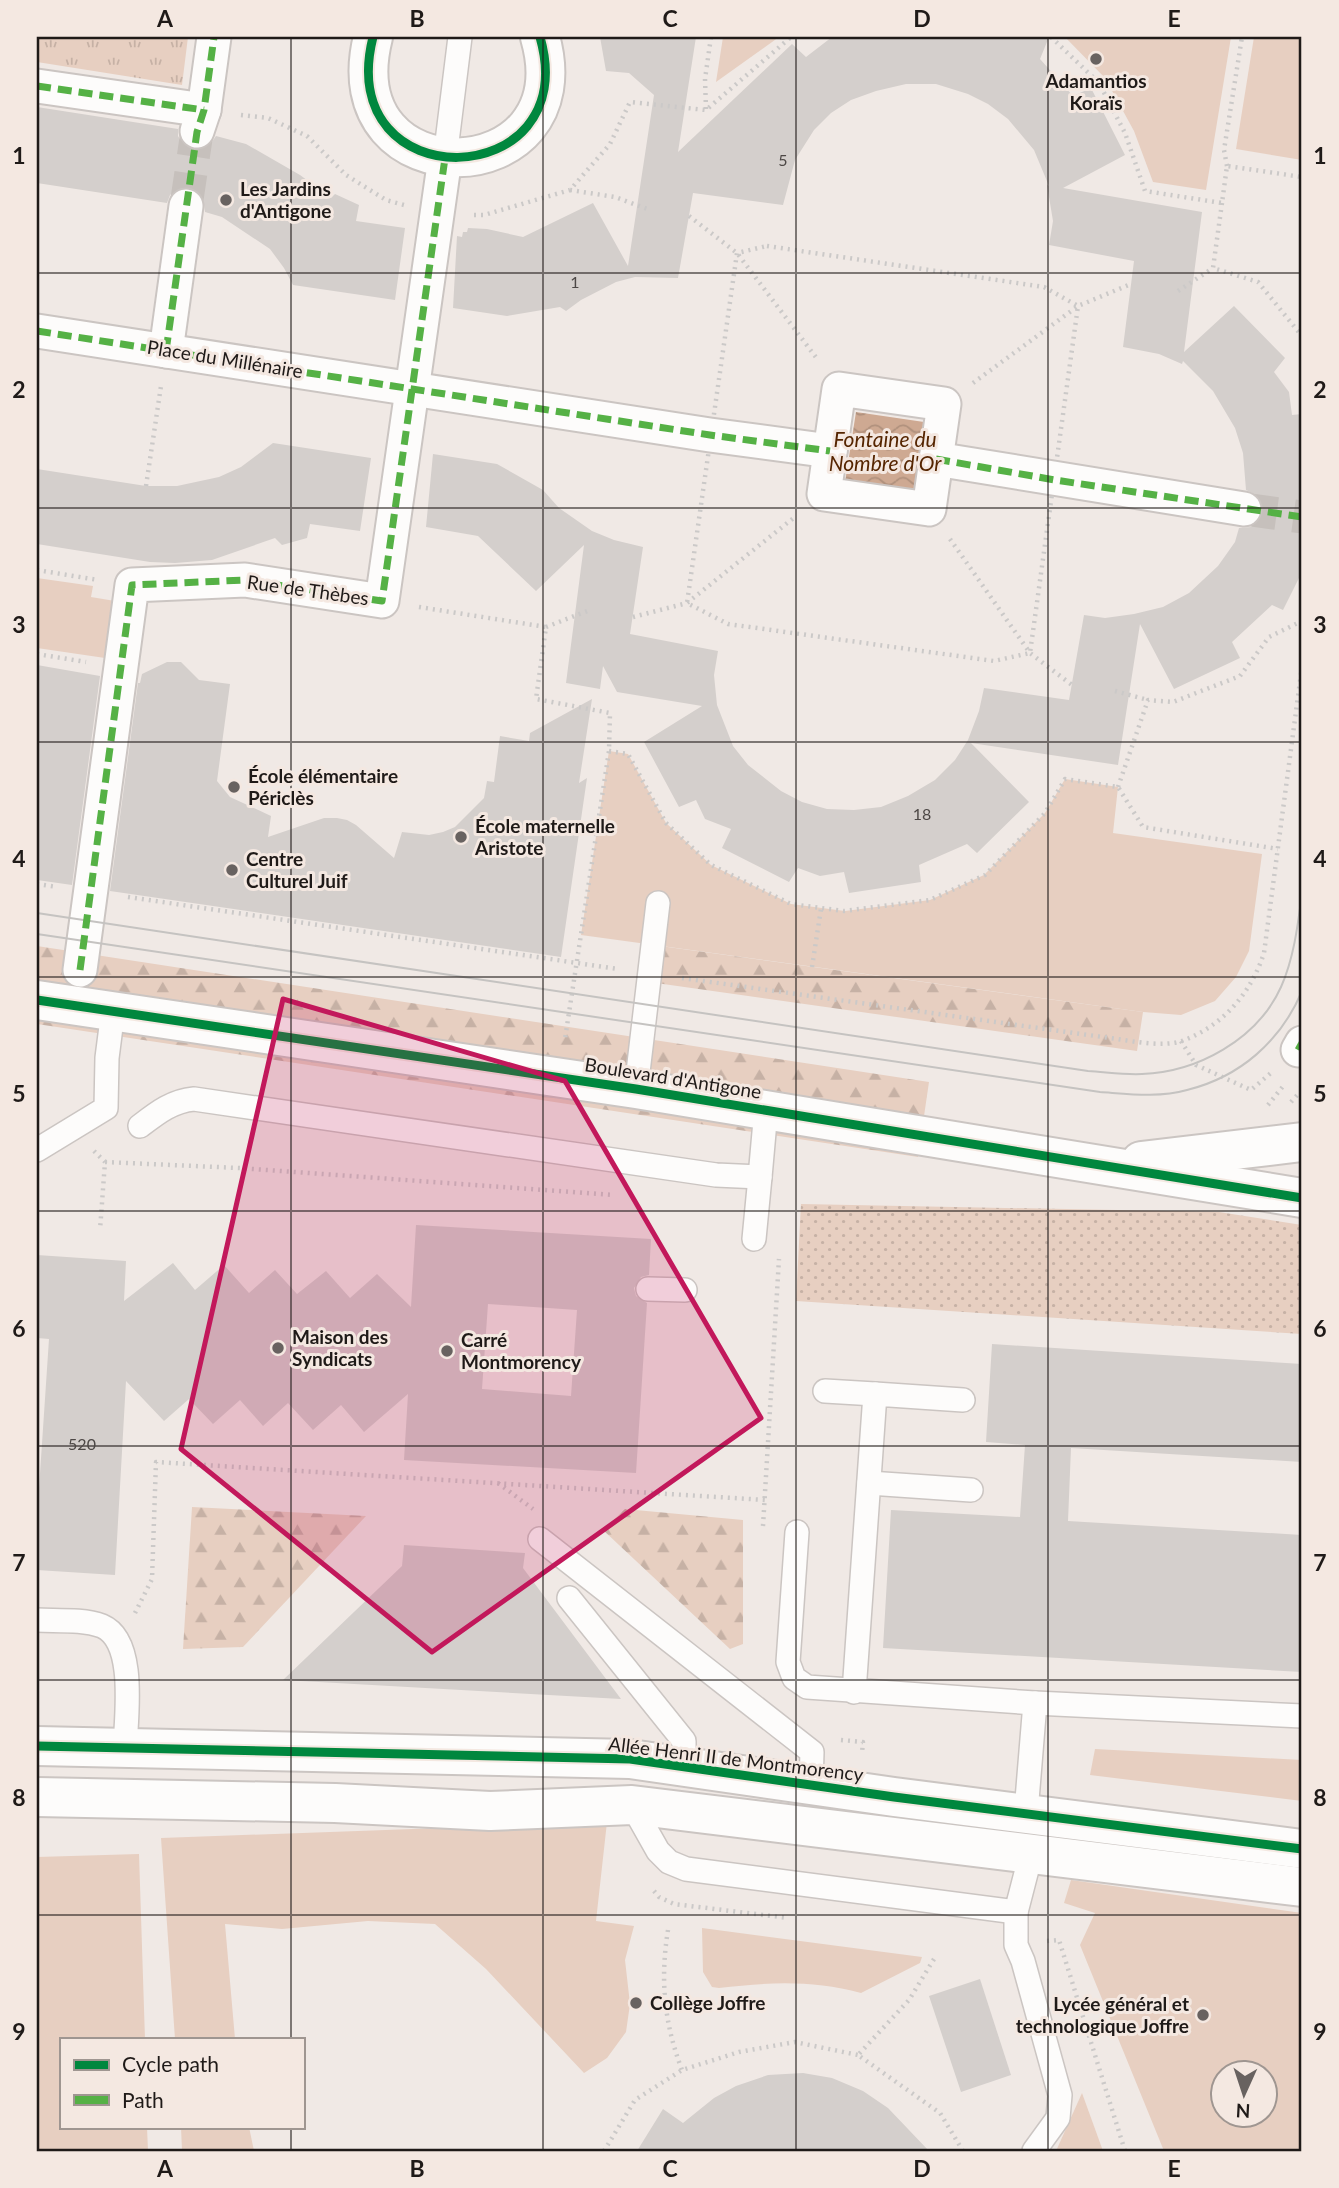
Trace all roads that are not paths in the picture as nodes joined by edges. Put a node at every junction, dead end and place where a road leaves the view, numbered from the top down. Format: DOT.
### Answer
graph roads {
  1 [pos="214,37"];
  2 [pos="373,37"];
  3 [pos="460,37"];
  4 [pos="540,37"];
  5 [pos="37,86"];
  6 [pos="444,158"];
  7 [pos="186,206"];
  8 [pos="37,331"];
  9 [pos="166,351"];
  10 [pos="413,388"];
  11 [pos="830,451"];
  12 [pos="936,459"];
  13 [pos="1244,509"];
  14 [pos="658,903"];
  15 [pos="80,970"];
  16 [pos="37,1000"];
  17 [pos="113,1011"];
  18 [pos="636,1090"];
  19 [pos="1301,1101"];
  20 [pos="766,1110"];
  21 [pos="141,1126"];
  22 [pos="1302,1142"];
  23 [pos="1233,1149"];
  24 [pos="37,1150"];
  25 [pos="1102,1167"];
  26 [pos="760,1177"];
  27 [pos="1302,1198"];
  28 [pos="754,1239"];
  29 [pos="648,1289"];
  30 [pos="685,1290"];
  31 [pos="825,1391"];
  32 [pos="875,1394"];
  33 [pos="963,1400"];
  34 [pos="869,1483"];
  35 [pos="971,1490"];
  36 [pos="797,1532"];
  37 [pos="540,1539"];
  38 [pos="569,1598"];
  39 [pos="37,1620"];
  40 [pos="854,1692"];
  41 [pos="1035,1703"];
  42 [pos="1302,1716"];
  43 [pos="37,1746"];
  44 [pos="125,1748"];
  45 [pos="684,1767"];
  46 [pos="811,1785"];
  47 [pos="37,1797"];
  48 [pos="632,1805"];
  49 [pos="1026,1812"];
  50 [pos="1302,1849"];
  51 [pos="1031,1854"];
  52 [pos="1302,1888"];
  53 [pos="1016,1912"];
  54 [pos="1034,2151"];
  1 -- 5 [label="street"];
  2 -- 6 [label="street"];
  3 -- 6 [label="lane, Rue de Thèbes"];
  4 -- 6 [label="street"];
  6 -- 10 [label="street, Rue de Thèbes"];
  7 -- 9 [label="street"];
  8 -- 9 [label="street, Place du Millénaire"];
  9 -- 10 [label="street, Place du Millénaire"];
  10 -- 11 [label="street, Place du Millénaire"];
  10 -- 15 [label="street, Rue de Thèbes"];
  11 -- 12 [label="street"];
  11 -- 12 [label="street"];
  12 -- 13 [label="street"];
  14 -- 18 [label="lane"];
  16 -- 17 [label="street, Boulevard d'Antigone"];
  17 -- 18 [label="street, Boulevard d'Antigone"];
  17 -- 24 [label="lane"];
  18 -- 20 [label="street, Boulevard d'Antigone"];
  19 -- 23 [label="street"];
  20 -- 25 [label="street, Boulevard d'Antigone"];
  20 -- 26 [label="lane"];
  21 -- 26 [label="lane"];
  22 -- 23 [label="street"];
  23 -- 25 [label="street"];
  25 -- 27 [label="street, Boulevard d'Antigone"];
  26 -- 28 [label="lane"];
  29 -- 30 [label="lane"];
  31 -- 32 [label="lane"];
  32 -- 33 [label="lane"];
  32 -- 34 [label="lane"];
  34 -- 35 [label="lane"];
  34 -- 40 [label="lane"];
  36 -- 40 [label="lane"];
  37 -- 46 [label="lane"];
  38 -- 45 [label="lane"];
  39 -- 44 [label="lane"];
  40 -- 41 [label="lane"];
  41 -- 42 [label="lane"];
  41 -- 49 [label="lane"];
  43 -- 44 [label="street, Allée Henri II de Montmorency"];
  44 -- 45 [label="street, Allée Henri II de Montmorency"];
  45 -- 46 [label="street, Allée Henri II de Montmorency"];
  46 -- 49 [label="street, Allée Henri II de Montmorency"];
  47 -- 48 [label="street"];
  48 -- 51 [label="street"];
  48 -- 53 [label="lane"];
  49 -- 50 [label="street, Allée Henri II de Montmorency"];
  51 -- 52 [label="street"];
  51 -- 53 [label="lane"];
  53 -- 54 [label="lane"];
}
